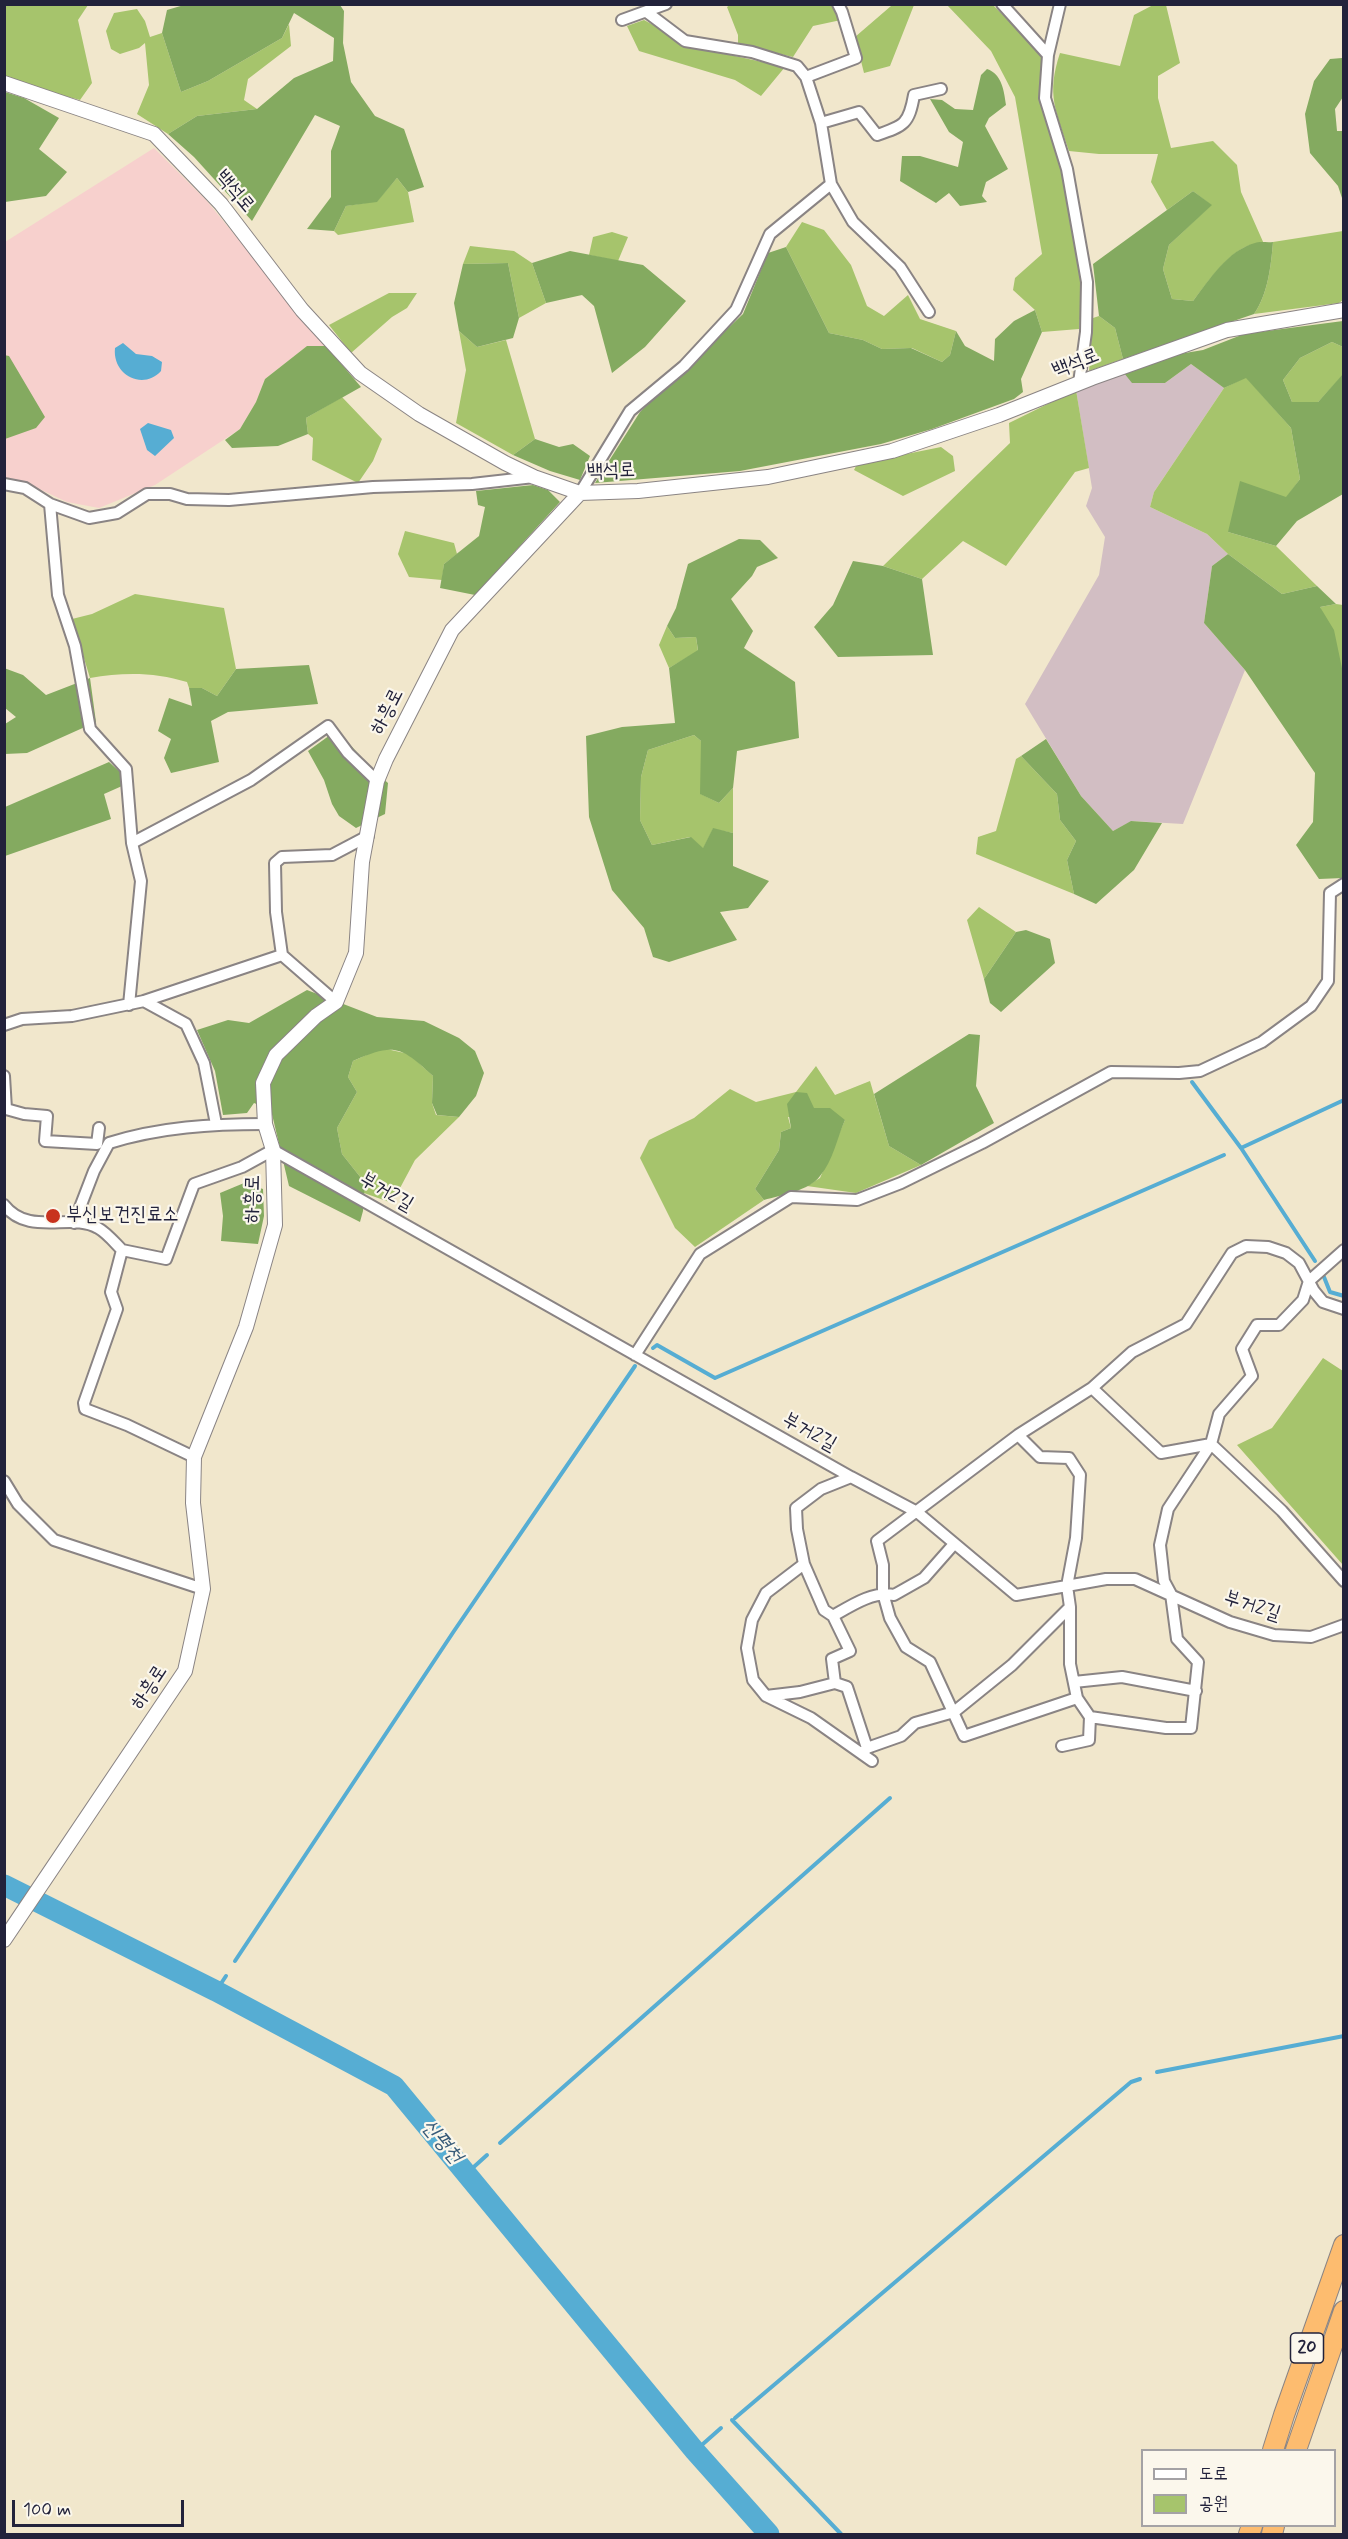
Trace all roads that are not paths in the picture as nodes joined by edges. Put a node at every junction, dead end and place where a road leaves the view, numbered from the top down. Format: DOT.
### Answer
graph roads {
  1 [pos="666,4"];
  2 [pos="838,4"];
  3 [pos="1002,4"];
  4 [pos="1060,4"];
  5 [pos="648,13"];
  6 [pos="622,20"];
  7 [pos="1048,55"];
  8 [pos="806,77"];
  9 [pos="4,83"];
  10 [pos="941,89"];
  11 [pos="821,123"];
  12 [pos="831,184"];
  13 [pos="1344,310"];
  14 [pos="929,312"];
  15 [pos="1078,383"];
  16 [pos="534,477"];
  17 [pos="4,484"];
  18 [pos="580,493"];
  19 [pos="50,504"];
  20 [pos="377,781"];
  21 [pos="368,836"];
  22 [pos="132,843"];
  23 [pos="1344,884"];
  24 [pos="282,955"];
  25 [pos="144,1001"];
  26 [pos="336,1002"];
  27 [pos="129,1005"];
  28 [pos="4,1025"];
  29 [pos="4,1076"];
  30 [pos="216,1124"];
  31 [pos="265,1124"];
  32 [pos="99,1128"];
  33 [pos="273,1150"];
  34 [pos="4,1205"];
  35 [pos="74,1223"];
  36 [pos="123,1250"];
  37 [pos="1344,1250"];
  38 [pos="1309,1281"];
  39 [pos="1344,1309"];
  40 [pos="636,1355"];
  41 [pos="1092,1388"];
  42 [pos="1018,1435"];
  43 [pos="1211,1444"];
  44 [pos="194,1457"];
  45 [pos="851,1477"];
  46 [pos="4,1481"];
  47 [pos="917,1512"];
  48 [pos="954,1544"];
  49 [pos="804,1564"];
  50 [pos="1344,1581"];
  51 [pos="1067,1586"];
  52 [pos="203,1589"];
  53 [pos="883,1593"];
  54 [pos="1171,1594"];
  55 [pos="1070,1607"];
  56 [pos="833,1616"];
  57 [pos="1344,1625"];
  58 [pos="1074,1682"];
  59 [pos="835,1683"];
  60 [pos="1196,1691"];
  61 [pos="766,1696"];
  62 [pos="1077,1698"];
  63 [pos="954,1713"];
  64 [pos="1090,1717"];
  65 [pos="1062,1746"];
  66 [pos="867,1754"];
  67 [pos="4,1940"];
  68 [pos="1344,2245"];
  69 [pos="1344,2311"];
  70 [pos="1275,2449"];
  71 [pos="1297,2449"];
  1 -- 5 [label="street"];
  2 -- 8 [label="street"];
  3 -- 7 [label="street"];
  4 -- 7 [label="street"];
  5 -- 6 [label="street"];
  5 -- 8 [label="street"];
  7 -- 15 [label="street"];
  8 -- 11 [label="street"];
  9 -- 16 [label="street, 백석로"];
  10 -- 11 [label="street"];
  11 -- 12 [label="street"];
  12 -- 14 [label="street"];
  12 -- 18 [label="street"];
  13 -- 15 [label="street, 백석로"];
  15 -- 18 [label="street, 백석로"];
  16 -- 18 [label="street, 백석로"];
  16 -- 19 [label="street"];
  17 -- 19 [label="street"];
  18 -- 20 [label="street, 하흥로"];
  19 -- 22 [label="street"];
  20 -- 21 [label="street, 하흥로"];
  20 -- 22 [label="street"];
  21 -- 24 [label="street"];
  21 -- 26 [label="street, 하흥로"];
  22 -- 27 [label="street"];
  23 -- 40 [label="street"];
  24 -- 25 [label="street"];
  24 -- 26 [label="street"];
  25 -- 27 [label="street"];
  25 -- 30 [label="street"];
  26 -- 31 [label="street, 하흥로"];
  27 -- 28 [label="street"];
  29 -- 32 [label="street"];
  30 -- 31 [label="street"];
  30 -- 35 [label="street"];
  31 -- 33 [label="street, 하흥로"];
  33 -- 36 [label="street"];
  33 -- 40 [label="street, 부거2길"];
  33 -- 44 [label="street, 하흥로"];
  34 -- 35 [label="street"];
  35 -- 36 [label="street"];
  36 -- 44 [label="street"];
  37 -- 38 [label="street"];
  38 -- 39 [label="street"];
  38 -- 41 [label="street"];
  38 -- 43 [label="street"];
  40 -- 45 [label="street, 부거2길"];
  41 -- 42 [label="street"];
  41 -- 43 [label="street"];
  42 -- 47 [label="street"];
  42 -- 51 [label="street"];
  43 -- 50 [label="street"];
  43 -- 54 [label="street"];
  44 -- 52 [label="street, 하흥로"];
  45 -- 47 [label="street, 부거2길"];
  45 -- 49 [label="street"];
  46 -- 52 [label="street"];
  47 -- 48 [label="street, 부거2길"];
  47 -- 53 [label="street"];
  48 -- 51 [label="street, 부거2길"];
  48 -- 53 [label="street"];
  49 -- 56 [label="street"];
  49 -- 61 [label="street"];
  51 -- 54 [label="street, 부거2길"];
  51 -- 55 [label="street"];
  52 -- 67 [label="street, 하흥로"];
  53 -- 56 [label="street"];
  53 -- 63 [label="street"];
  54 -- 57 [label="street, 부거2길"];
  54 -- 60 [label="street"];
  55 -- 58 [label="street"];
  55 -- 63 [label="street"];
  56 -- 59 [label="street"];
  58 -- 60 [label="street"];
  58 -- 62 [label="street"];
  59 -- 61 [label="street"];
  59 -- 66 [label="street"];
  60 -- 64 [label="street"];
  61 -- 66 [label="street"];
  62 -- 63 [label="street"];
  62 -- 64 [label="street"];
  63 -- 66 [label="street"];
  64 -- 65 [label="street"];
  68 -- 70 [label="highway, 20"];
  69 -- 71 [label="highway, 20"];
}
